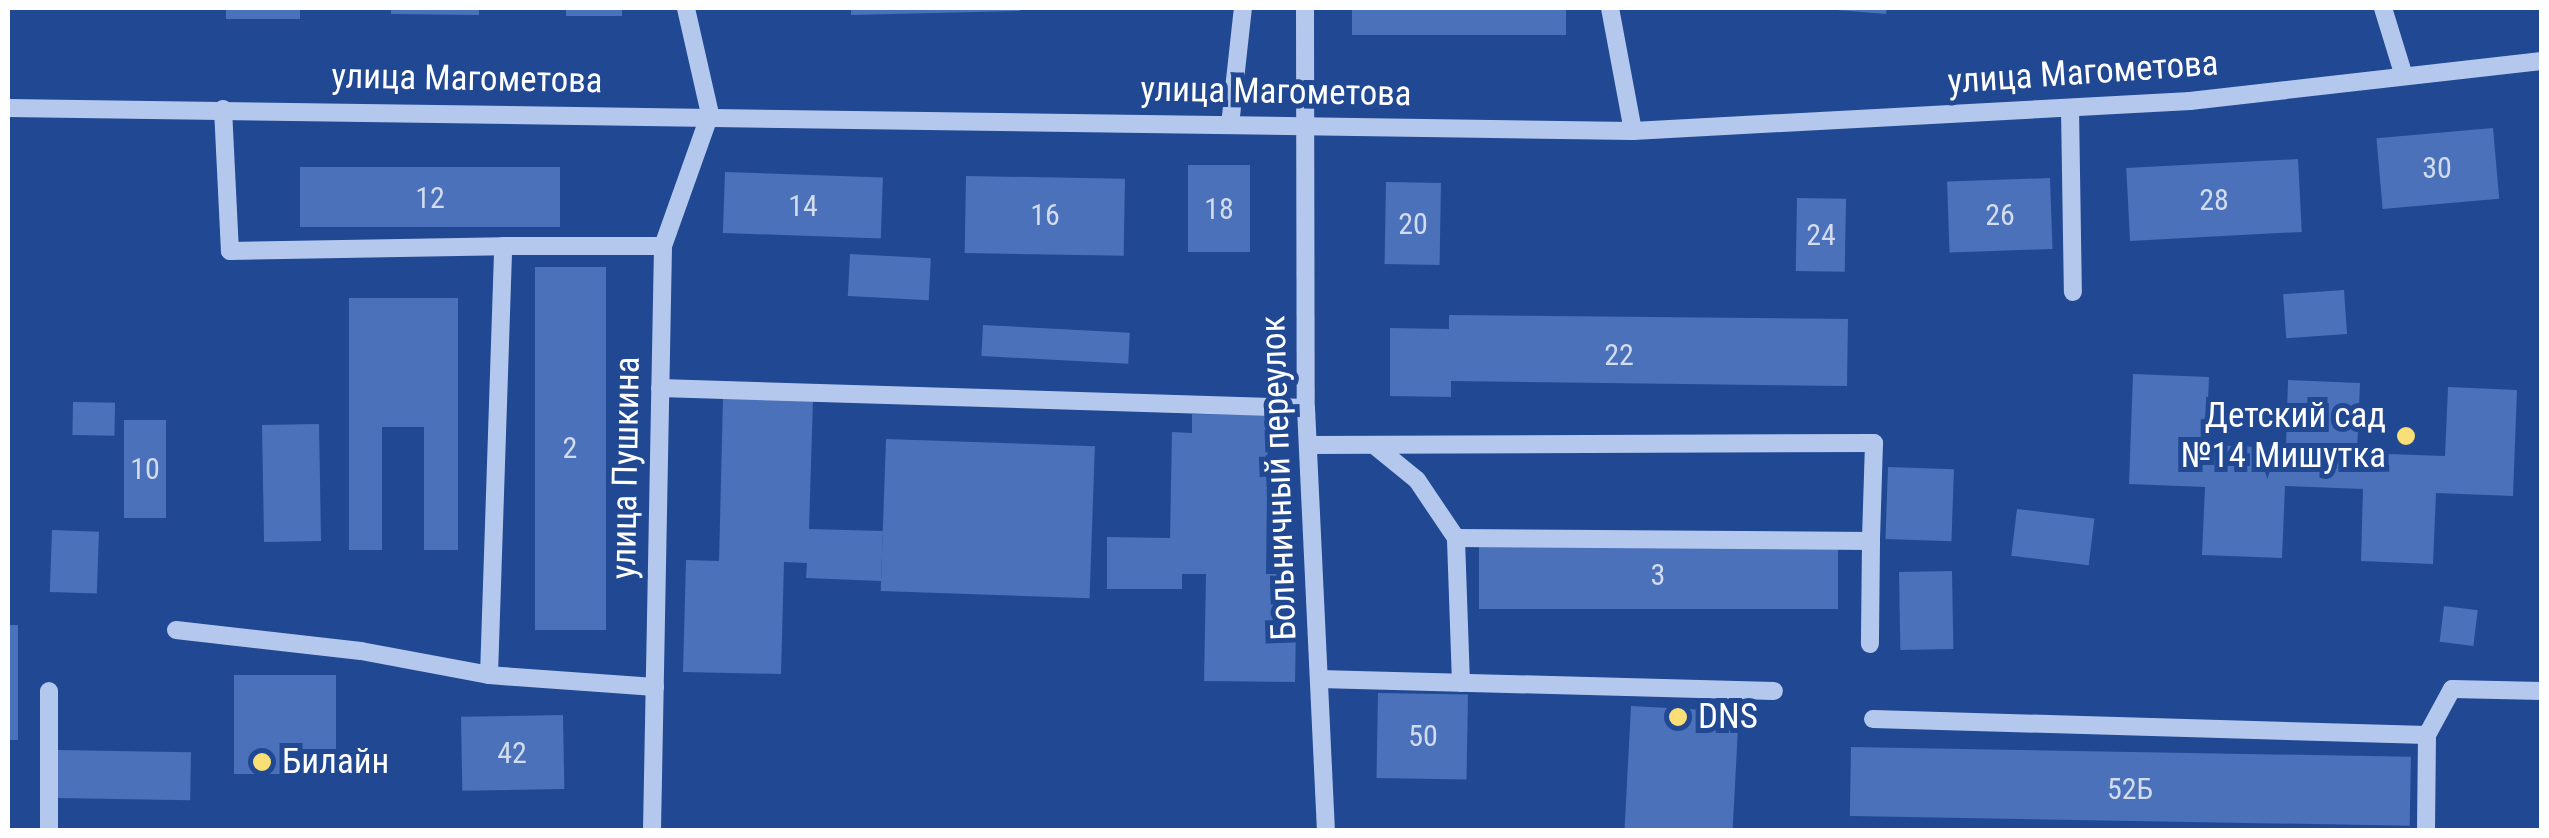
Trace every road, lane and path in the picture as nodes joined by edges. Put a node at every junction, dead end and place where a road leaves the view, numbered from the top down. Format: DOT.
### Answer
graph roads {
  1 [pos="686,8"];
  2 [pos="1243,8"];
  3 [pos="1305,8"];
  4 [pos="1610,8"];
  5 [pos="2382,8"];
  6 [pos="2542,61"];
  7 [pos="2403,73"];
  8 [pos="8,108"];
  9 [pos="2070,108"];
  10 [pos="223,109"];
  11 [pos="710,114"];
  12 [pos="1303,123"];
  13 [pos="1230,125"];
  14 [pos="1632,131"];
  15 [pos="503,246"];
  16 [pos="663,246"];
  17 [pos="2073,292"];
  18 [pos="660,388"];
  19 [pos="1306,408"];
  20 [pos="1308,445"];
  21 [pos="1374,445"];
  22 [pos="1456,538"];
  23 [pos="1871,541"];
  24 [pos="176,630"];
  25 [pos="1870,644"];
  26 [pos="490,675"];
  27 [pos="1319,679"];
  28 [pos="1460,683"];
  29 [pos="655,687"];
  30 [pos="48,690"];
  31 [pos="1774,691"];
  32 [pos="2542,691"];
  33 [pos="1873,719"];
  34 [pos="2427,735"];
  35 [pos="49,830"];
  36 [pos="652,830"];
  37 [pos="1326,830"];
  38 [pos="2426,830"];
  1 -- 11 [label="street"];
  2 -- 13 [label="street"];
  3 -- 12 [label="street, Больничный переулок"];
  4 -- 14 [label="street"];
  5 -- 7 [label="street"];
  6 -- 7 [label="street, улица Магометова"];
  7 -- 9 [label="street, улица Магометова"];
  8 -- 10 [label="street, улица Магометова"];
  9 -- 14 [label="street, улица Магометова"];
  9 -- 17 [label="street"];
  10 -- 11 [label="street, улица Магометова"];
  10 -- 15 [label="street"];
  11 -- 13 [label="street, улица Магометова"];
  11 -- 16 [label="street, улица Пушкина"];
  12 -- 13 [label="street, улица Магометова"];
  12 -- 14 [label="street, улица Магометова"];
  12 -- 19 [label="street, Больничный переулок"];
  15 -- 16 [label="street"];
  15 -- 26 [label="street"];
  16 -- 18 [label="street, улица Пушкина"];
  18 -- 19 [label="street"];
  18 -- 29 [label="street, улица Пушкина"];
  19 -- 20 [label="street, Больничный переулок"];
  20 -- 21 [label="street"];
  20 -- 27 [label="street, Больничный переулок"];
  21 -- 22 [label="street"];
  21 -- 23 [label="street"];
  22 -- 23 [label="street"];
  22 -- 28 [label="street"];
  23 -- 25 [label="street"];
  24 -- 26 [label="street"];
  26 -- 29 [label="street"];
  27 -- 28 [label="street"];
  27 -- 37 [label="street, Больничный переулок"];
  28 -- 31 [label="street"];
  29 -- 36 [label="street, улица Пушкина"];
  30 -- 35 [label="street"];
  32 -- 34 [label="street"];
  33 -- 34 [label="street"];
  34 -- 38 [label="street"];
}
